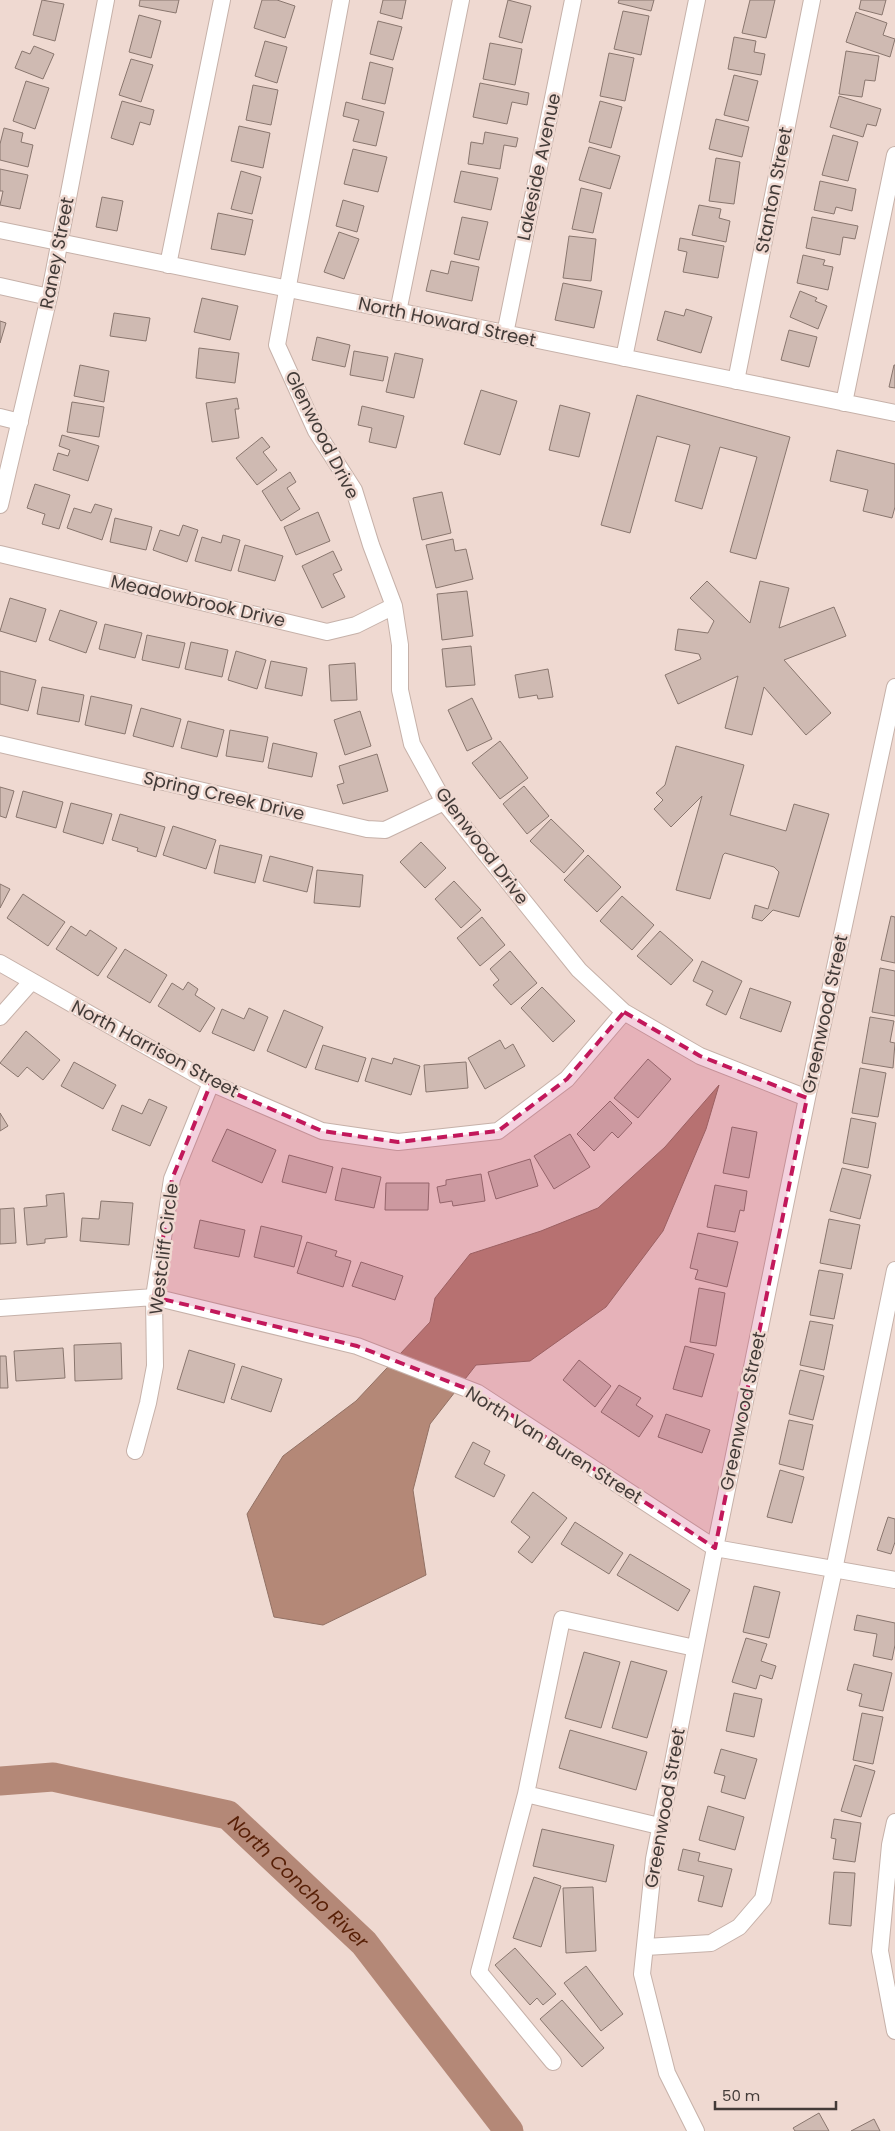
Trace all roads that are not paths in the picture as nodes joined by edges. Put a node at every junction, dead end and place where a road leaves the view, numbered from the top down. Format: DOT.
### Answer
graph roads {
  1 [pos="106,0"];
  2 [pos="222,0"];
  3 [pos="342,0"];
  4 [pos="461,0"];
  5 [pos="573,0"];
  6 [pos="696,0"];
  7 [pos="812,0"];
  8 [pos="895,155"];
  9 [pos="0,230"];
  10 [pos="59,242"];
  11 [pos="168,265"];
  12 [pos="0,286"];
  13 [pos="286,289"];
  14 [pos="49,297"];
  15 [pos="398,312"];
  16 [pos="505,334"];
  17 [pos="624,358"];
  18 [pos="736,381"];
  19 [pos="844,403"];
  20 [pos="895,413"];
  21 [pos="0,417"];
  22 [pos="20,422"];
  23 [pos="0,505"];
  24 [pos="0,554"];
  25 [pos="394,606"];
  26 [pos="895,687"];
  27 [pos="0,744"];
  28 [pos="444,802"];
  29 [pos="0,963"];
  30 [pos="31,982"];
  31 [pos="624,1012"];
  32 [pos="0,1017"];
  33 [pos="211,1083"];
  34 [pos="807,1098"];
  35 [pos="895,1270"];
  36 [pos="154,1298"];
  37 [pos="0,1308"];
  38 [pos="135,1451"];
  39 [pos="714,1548"];
  40 [pos="834,1570"];
  41 [pos="895,1580"];
  42 [pos="695,1648"];
  43 [pos="526,1794"];
  44 [pos="895,1822"];
  45 [pos="659,1826"];
  46 [pos="889,1925"];
  47 [pos="646,1947"];
  48 [pos="895,2031"];
  49 [pos="553,2062"];
  50 [pos="696,2131"];
  1 -- 10 [label="street, Raney Street"];
  2 -- 11 [label="street"];
  3 -- 13 [label="street, Glenwood Drive"];
  4 -- 15 [label="street"];
  5 -- 16 [label="street, Lakeside Avenue"];
  6 -- 17 [label="street"];
  7 -- 18 [label="street, Stanton Street"];
  8 -- 19 [label="street"];
  9 -- 10 [label="street, North Howard Street"];
  10 -- 11 [label="street, North Howard Street"];
  10 -- 14 [label="street, Raney Street"];
  11 -- 13 [label="street, North Howard Street"];
  12 -- 14 [label="street"];
  13 -- 15 [label="street, North Howard Street"];
  13 -- 25 [label="street, Glenwood Drive"];
  14 -- 22 [label="street, Raney Street"];
  15 -- 16 [label="street, North Howard Street"];
  16 -- 17 [label="street, North Howard Street"];
  17 -- 18 [label="street, North Howard Street"];
  18 -- 19 [label="street, North Howard Street"];
  19 -- 20 [label="street, North Howard Street"];
  21 -- 22 [label="street"];
  22 -- 23 [label="street, Raney Street"];
  24 -- 25 [label="street, Meadowbrook Drive"];
  25 -- 28 [label="street, Glenwood Drive"];
  26 -- 34 [label="street, Greenwood Street"];
  27 -- 28 [label="street, Spring Creek Drive"];
  28 -- 31 [label="street, Glenwood Drive"];
  29 -- 30 [label="street, North Harrison Street"];
  30 -- 32 [label="street"];
  30 -- 33 [label="street, North Harrison Street"];
  31 -- 33 [label="street, North Harrison Street"];
  31 -- 34 [label="street, Glenwood Drive"];
  33 -- 36 [label="street, Westcliff Circle"];
  34 -- 39 [label="street, Greenwood Street"];
  35 -- 40 [label="street"];
  36 -- 37 [label="street, North Van Buren Street"];
  36 -- 38 [label="street, Westcliff Circle"];
  36 -- 39 [label="street, North Van Buren Street"];
  39 -- 40 [label="street, North Van Buren Street"];
  39 -- 42 [label="street, Greenwood Street"];
  40 -- 41 [label="street, North Van Buren Street"];
  40 -- 47 [label="street"];
  42 -- 43 [label="street"];
  42 -- 45 [label="street, Greenwood Street"];
  43 -- 45 [label="street"];
  43 -- 49 [label="street"];
  44 -- 46 [label="street"];
  45 -- 47 [label="street, Greenwood Street"];
  46 -- 48 [label="street"];
  47 -- 50 [label="street, Greenwood Street"];
}
